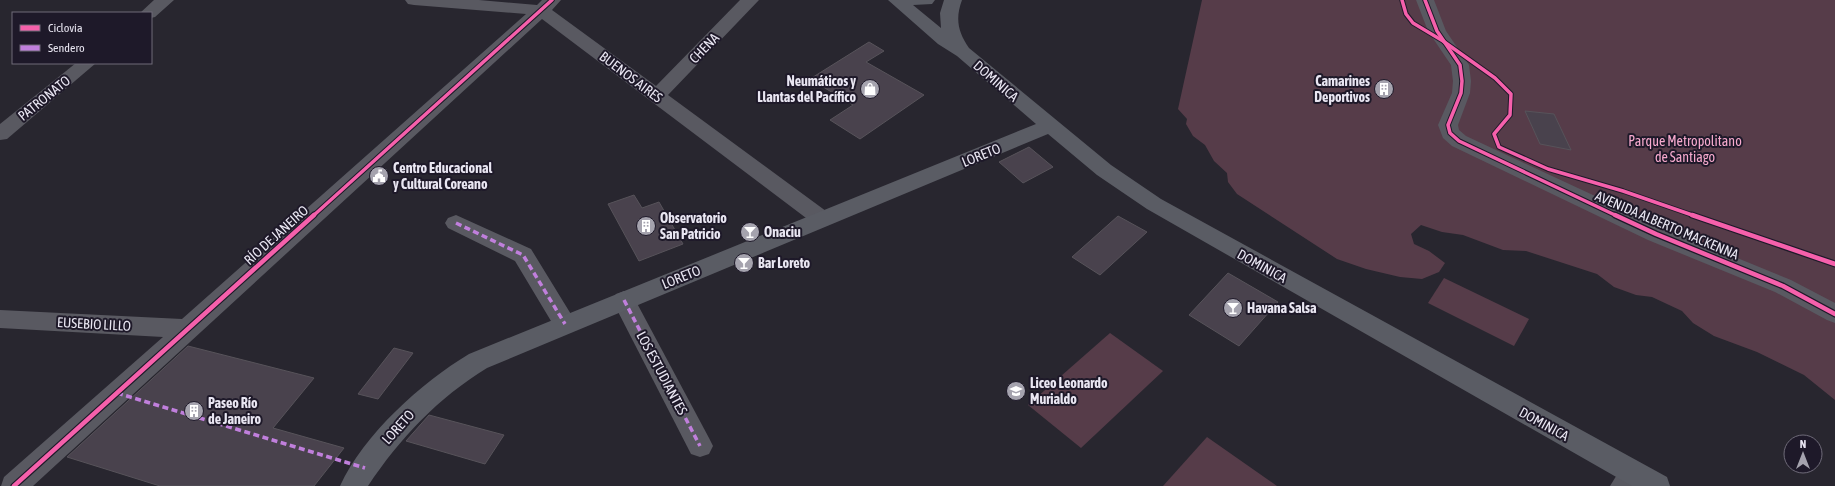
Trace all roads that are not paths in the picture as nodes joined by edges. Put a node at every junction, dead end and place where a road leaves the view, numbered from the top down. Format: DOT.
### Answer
graph roads {
  1 [pos="165,0"];
  2 [pos="414,0"];
  3 [pos="750,0"];
  4 [pos="897,0"];
  5 [pos="917,0"];
  6 [pos="952,0"];
  7 [pos="1425,0"];
  8 [pos="546,5"];
  9 [pos="150,12"];
  10 [pos="927,25"];
  11 [pos="963,52"];
  12 [pos="86,64"];
  13 [pos="657,96"];
  14 [pos="1050,126"];
  15 [pos="0,134"];
  16 [pos="822,220"];
  17 [pos="456,223"];
  18 [pos="624,300"];
  19 [pos="1835,314"];
  20 [pos="0,319"];
  21 [pos="565,324"];
  22 [pos="188,329"];
  23 [pos="700,446"];
  24 [pos="1628,479"];
  25 [pos="11,483"];
  26 [pos="353,486"];
  27 [pos="1657,486"];
  1 -- 9 [label="street"];
  2 -- 8 [label="street"];
  3 -- 13 [label="street, CHENA"];
  4 -- 10 [label="main road, DOMINICA"];
  5 -- 10 [label="main road"];
  6 -- 11 [label="main road"];
  7 -- 19 [label="street, AVENIDA ALBERTO MACKENNA"];
  8 -- 13 [label="street, BUENOS AIRES"];
  8 -- 22 [label="street, RÍO DE JANEIRO"];
  10 -- 11 [label="main road, DOMINICA"];
  11 -- 14 [label="main road, DOMINICA"];
  12 -- 15 [label="street, PATRONATO"];
  13 -- 16 [label="street, BUENOS AIRES"];
  14 -- 16 [label="main road, LORETO"];
  14 -- 24 [label="main road, DOMINICA"];
  16 -- 18 [label="main road, LORETO"];
  17 -- 21 [label="street"];
  18 -- 21 [label="main road, LORETO"];
  18 -- 23 [label="street, LOS ESTUDIANTES"];
  20 -- 22 [label="street, EUSEBIO LILLO"];
  21 -- 26 [label="main road, LORETO"];
  22 -- 25 [label="street, RÍO DE JANEIRO"];
  24 -- 27 [label="main road, DOMINICA"];
}
